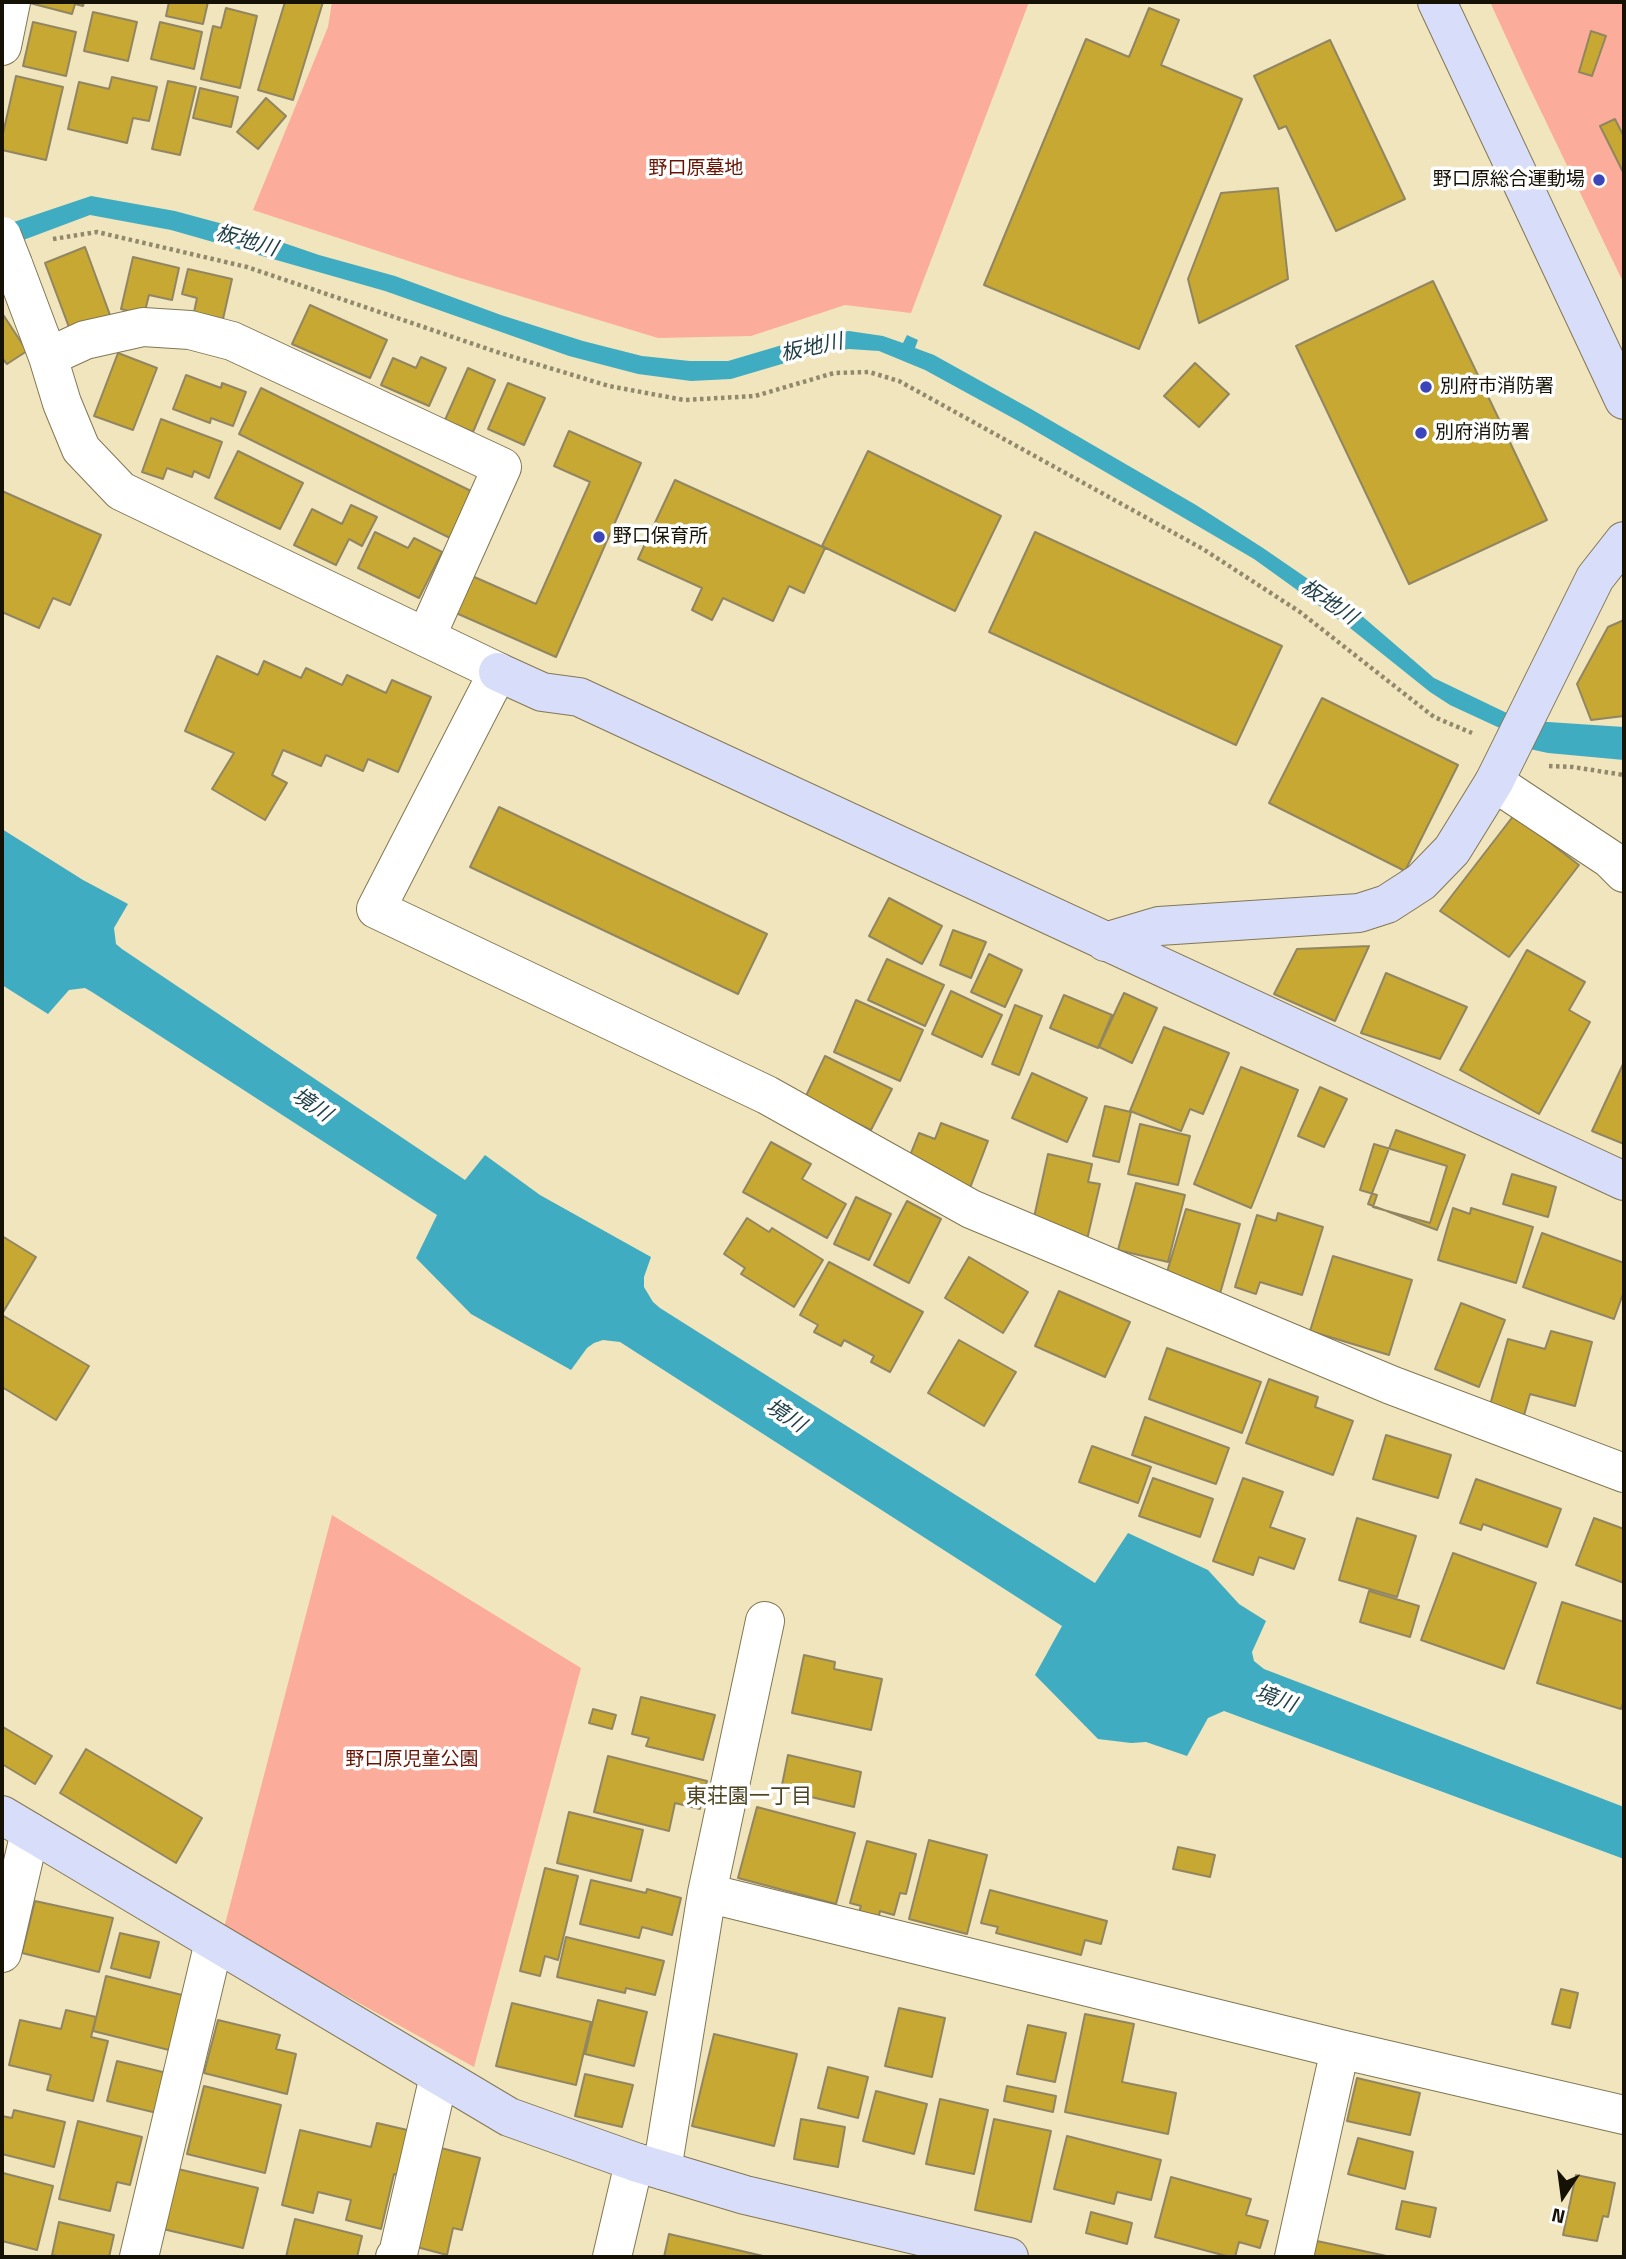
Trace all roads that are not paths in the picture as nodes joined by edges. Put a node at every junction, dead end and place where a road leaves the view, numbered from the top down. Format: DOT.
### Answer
graph roads {
  1 [pos="11,2"];
  2 [pos="1437,2"];
  3 [pos="2,46"];
  4 [pos="8,250"];
  5 [pos="48,357"];
  6 [pos="1624,400"];
  7 [pos="1624,541"];
  8 [pos="426,637"];
  9 [pos="498,672"];
  10 [pos="1496,756"];
  11 [pos="1624,873"];
  12 [pos="1105,942"];
  13 [pos="1624,1181"];
  14 [pos="1624,1473"];
  15 [pos="765,1621"];
  16 [pos="16,1824"];
  17 [pos="707,1893"];
  18 [pos="214,1942"];
  19 [pos="2,1953"];
  20 [pos="1340,2049"];
  21 [pos="439,2076"];
  22 [pos="1624,2115"];
  23 [pos="650,2166"];
  24 [pos="139,2257"];
  25 [pos="395,2257"];
  26 [pos="612,2257"];
  27 [pos="1009,2257"];
  28 [pos="1294,2257"];
  1 -- 3 [label="street"];
  2 -- 6 [label="street"];
  4 -- 5 [label="street"];
  5 -- 8 [label="street"];
  5 -- 8 [label="street"];
  7 -- 10 [label="street"];
  8 -- 9 [label="street"];
  9 -- 12 [label="street"];
  9 -- 14 [label="street"];
  10 -- 11 [label="street"];
  10 -- 12 [label="street"];
  12 -- 13 [label="street"];
  15 -- 17 [label="street"];
  16 -- 18 [label="street"];
  16 -- 19 [label="street"];
  17 -- 20 [label="street"];
  17 -- 23 [label="street"];
  18 -- 21 [label="street"];
  18 -- 24 [label="street"];
  20 -- 22 [label="street"];
  20 -- 28 [label="street"];
  21 -- 23 [label="street"];
  21 -- 25 [label="street"];
  23 -- 26 [label="street"];
  23 -- 27 [label="street"];
}
